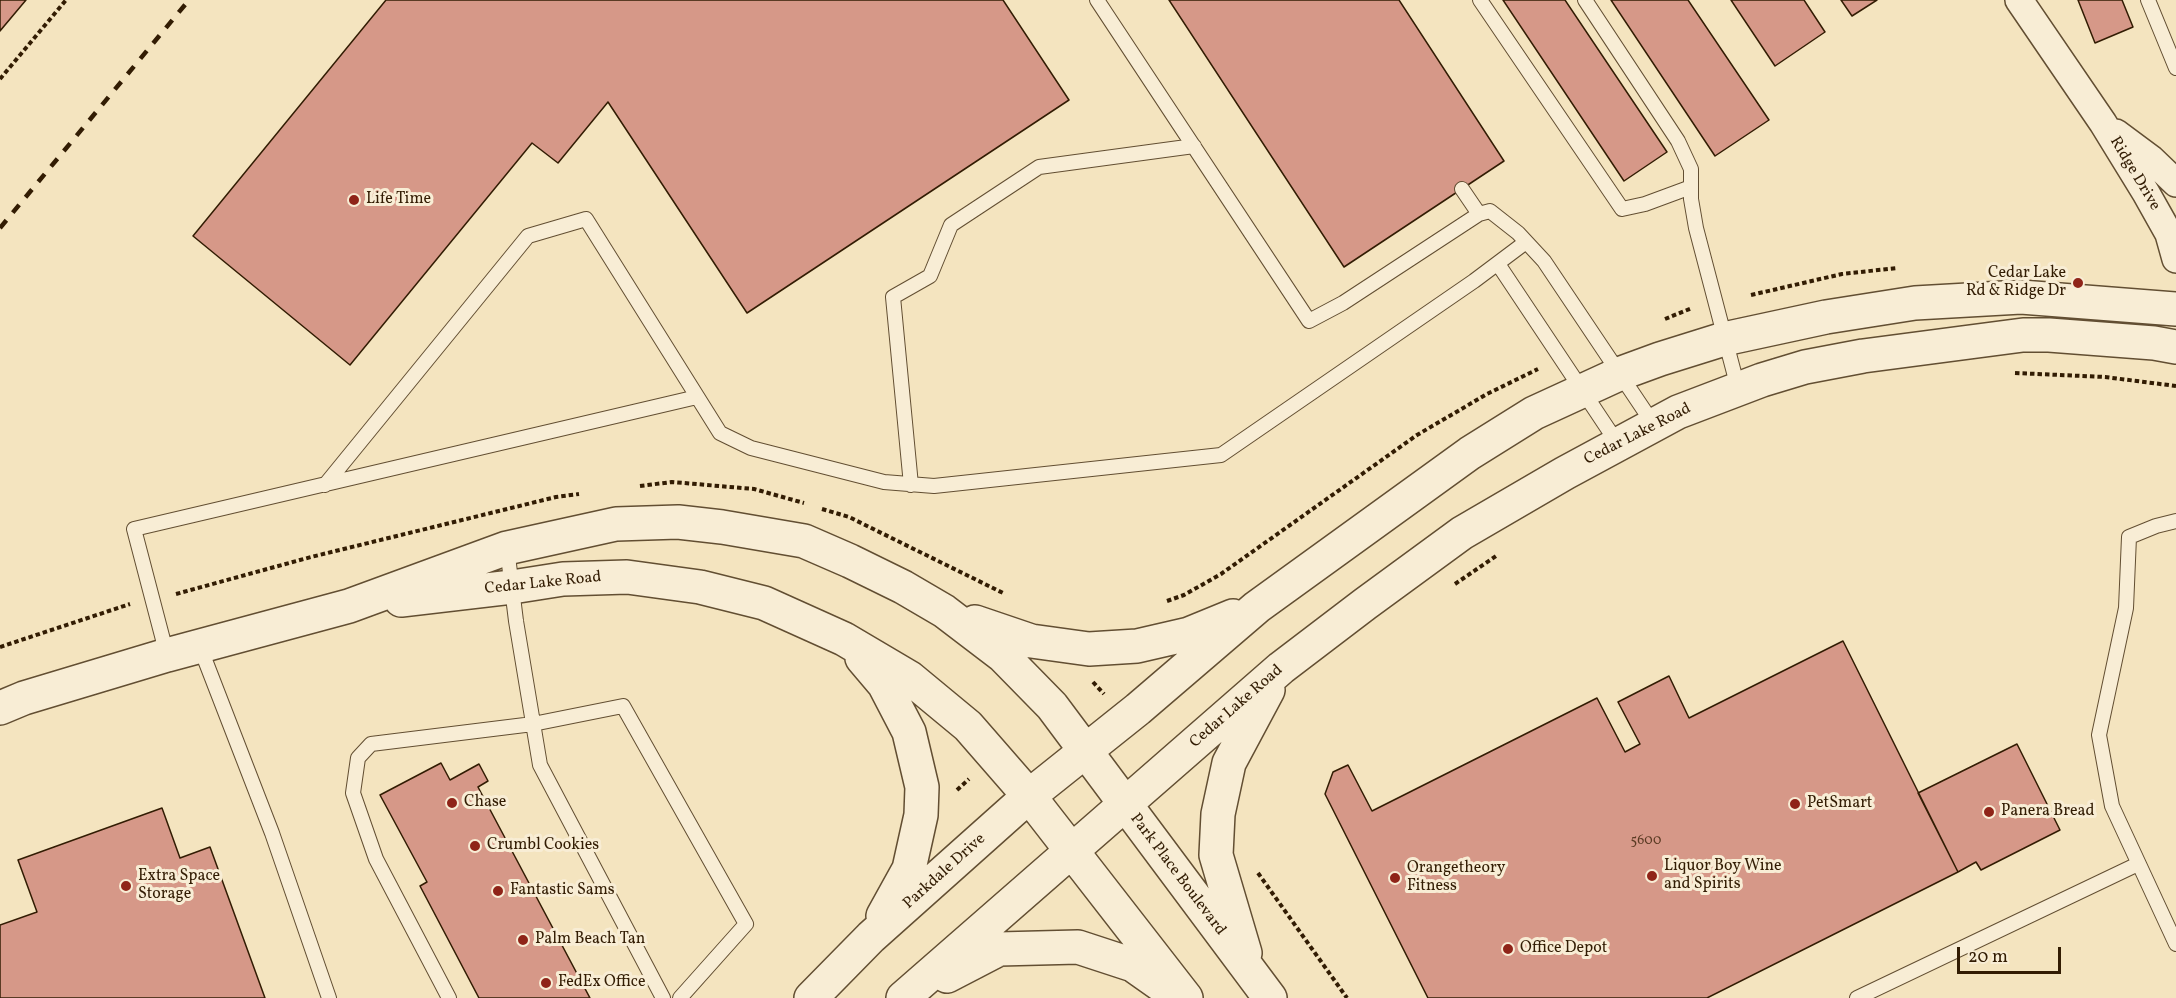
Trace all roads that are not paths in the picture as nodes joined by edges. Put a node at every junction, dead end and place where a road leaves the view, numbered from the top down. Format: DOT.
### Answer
graph roads {
  1 [pos="1097,0"];
  2 [pos="1480,0"];
  3 [pos="1585,0"];
  4 [pos="2019,0"];
  5 [pos="2148,0"];
  6 [pos="2176,68"];
  7 [pos="2103,123"];
  8 [pos="1194,146"];
  9 [pos="2176,183"];
  10 [pos="1691,187"];
  11 [pos="1462,189"];
  12 [pos="1479,214"];
  13 [pos="1526,242"];
  14 [pos="2176,259"];
  15 [pos="1498,264"];
  16 [pos="2176,309"];
  17 [pos="2175,338"];
  18 [pos="1724,339"];
  19 [pos="1619,374"];
  20 [pos="1738,388"];
  21 [pos="1583,390"];
  22 [pos="697,397"];
  23 [pos="1654,425"];
  24 [pos="1618,444"];
  25 [pos="325,484"];
  26 [pos="911,485"];
  27 [pos="2176,521"];
  28 [pos="507,548"];
  29 [pos="512,587"];
  30 [pos="349,606"];
  31 [pos="1257,607"];
  32 [pos="944,611"];
  33 [pos="844,639"];
  34 [pos="200,647"];
  35 [pos="167,655"];
  36 [pos="1281,668"];
  37 [pos="0,708"];
  38 [pos="533,724"];
  39 [pos="1085,752"];
  40 [pos="1029,796"];
  41 [pos="1124,805"];
  42 [pos="1071,851"];
  43 [pos="2138,864"];
  44 [pos="872,938"];
  45 [pos="2176,944"];
  46 [pos="1251,972"];
  47 [pos="329,998"];
  48 [pos="449,998"];
  49 [pos="663,998"];
  50 [pos="680,998"];
  51 [pos="811,998"];
  52 [pos="903,998"];
  53 [pos="1180,998"];
  54 [pos="1186,998"];
  55 [pos="1270,998"];
  56 [pos="1857,998"];
  1 -- 8 [label="lane"];
  2 -- 10 [label="lane"];
  3 -- 10 [label="lane"];
  4 -- 7 [label="street, Ridge Drive"];
  5 -- 6 [label="lane"];
  7 -- 9 [label="street, Ridge Drive"];
  7 -- 14 [label="street, Ridge Drive"];
  8 -- 12 [label="lane"];
  8 -- 26 [label="lane"];
  10 -- 18 [label="lane"];
  11 -- 12 [label="lane"];
  12 -- 13 [label="lane"];
  13 -- 15 [label="lane"];
  13 -- 19 [label="lane"];
  15 -- 21 [label="lane"];
  15 -- 26 [label="lane"];
  16 -- 18 [label="street"];
  17 -- 20 [label="street, Cedar Lake Road"];
  18 -- 19 [label="street"];
  18 -- 20 [label="lane"];
  19 -- 21 [label="street"];
  19 -- 23 [label="lane"];
  20 -- 23 [label="street, Cedar Lake Road"];
  21 -- 24 [label="lane"];
  21 -- 31 [label="street"];
  22 -- 25 [label="lane"];
  22 -- 25 [label="lane"];
  22 -- 26 [label="lane"];
  23 -- 24 [label="street, Cedar Lake Road"];
  24 -- 36 [label="street, Cedar Lake Road"];
  25 -- 35 [label="lane"];
  27 -- 43 [label="lane"];
  28 -- 29 [label="lane"];
  28 -- 30 [label="street, Cedar Lake Road"];
  28 -- 32 [label="street, Cedar Lake Road"];
  29 -- 30 [label="street, Cedar Lake Road"];
  29 -- 33 [label="street, Cedar Lake Road"];
  29 -- 38 [label="lane"];
  30 -- 34 [label="street, Cedar Lake Road"];
  31 -- 32 [label="street"];
  31 -- 39 [label="street"];
  32 -- 39 [label="street, Cedar Lake Road"];
  33 -- 40 [label="street, Cedar Lake Road"];
  33 -- 44 [label="street"];
  34 -- 35 [label="street, Cedar Lake Road"];
  34 -- 47 [label="lane"];
  35 -- 37 [label="street, Cedar Lake Road"];
  36 -- 41 [label="street, Cedar Lake Road"];
  36 -- 46 [label="street"];
  38 -- 48 [label="lane"];
  38 -- 49 [label="lane"];
  38 -- 50 [label="lane"];
  39 -- 40 [label="street, Parkdale Drive"];
  39 -- 41 [label="street, Park Place Boulevard"];
  40 -- 42 [label="street, Cedar Lake Road"];
  40 -- 44 [label="street, Parkdale Drive"];
  41 -- 42 [label="street, Cedar Lake Road"];
  41 -- 46 [label="street, Park Place Boulevard"];
  42 -- 52 [label="street"];
  42 -- 54 [label="street"];
  43 -- 45 [label="lane"];
  43 -- 56 [label="lane"];
  44 -- 51 [label="street, Parkdale Drive"];
  46 -- 55 [label="street, Park Place Boulevard"];
  52 -- 53 [label="street"];
}
